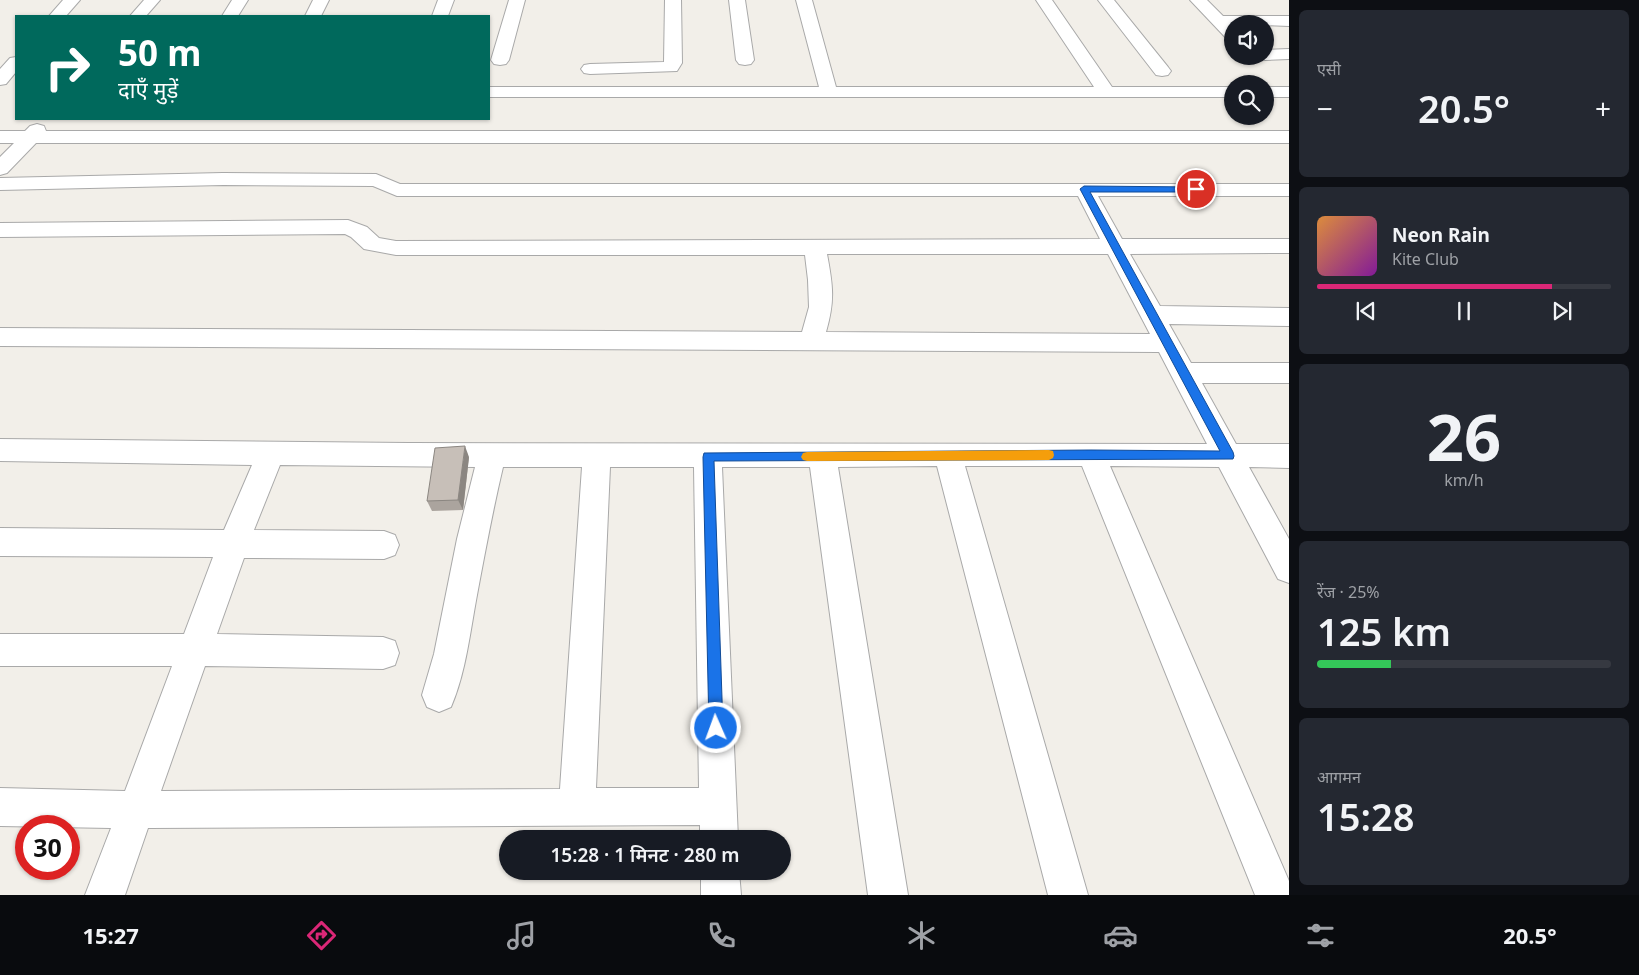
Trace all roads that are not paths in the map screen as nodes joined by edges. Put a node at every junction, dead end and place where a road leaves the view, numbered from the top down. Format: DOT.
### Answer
graph roads {
  1 [pos="72,0"];
  2 [pos="152,0"];
  3 [pos="240,0"];
  4 [pos="321,0"];
  5 [pos="446,0"];
  6 [pos="516,0"];
  7 [pos="673,0"];
  8 [pos="737,0"];
  9 [pos="804,0"];
  10 [pos="1044,0"];
  11 [pos="1106,0"];
  12 [pos="1198,0"];
  13 [pos="59,15"];
  14 [pos="139,15"];
  15 [pos="231,15"];
  16 [pos="314,15"];
  17 [pos="440,15"];
  18 [pos="1219,21"];
  19 [pos="1289,21"];
  20 [pos="1224,26"];
  21 [pos="1274,54"];
  22 [pos="1289,54"];
  23 [pos="500,60"];
  24 [pos="745,60"];
  25 [pos="15,64"];
  26 [pos="590,69"];
  27 [pos="1162,70"];
  28 [pos="3,88"];
  29 [pos="490,92"];
  30 [pos="828,92"];
  31 [pos="1107,92"];
  32 [pos="1224,92"];
  33 [pos="1274,92"];
  34 [pos="1289,92"];
  35 [pos="45,120"];
  36 [pos="259,120"];
  37 [pos="0,137"];
  38 [pos="30,137"];
  39 [pos="250,137"];
  40 [pos="1289,137"];
  41 [pos="0,169"];
  42 [pos="222,179"];
  43 [pos="0,184"];
  44 [pos="1084,189"];
  45 [pos="1289,190"];
  46 [pos="0,230"];
  47 [pos="1115,246"];
  48 [pos="1289,246"];
  49 [pos="816,248"];
  50 [pos="1152,315"];
  51 [pos="1289,317"];
  52 [pos="0,337"];
  53 [pos="812,340"];
  54 [pos="1169,343"];
  55 [pos="1184,373"];
  56 [pos="1289,373"];
  57 [pos="0,450"];
  58 [pos="1091,454"];
  59 [pos="270,455"];
  60 [pos="491,456"];
  61 [pos="948,456"];
  62 [pos="1229,456"];
  63 [pos="1289,456"];
  64 [pos="597,457"];
  65 [pos="708,457"];
  66 [pos="823,457"];
  67 [pos="0,542"];
  68 [pos="234,542"];
  69 [pos="384,544"];
  70 [pos="1289,569"];
  71 [pos="0,650"];
  72 [pos="194,650"];
  73 [pos="383,653"];
  74 [pos="439,695"];
  75 [pos="577,806"];
  76 [pos="0,807"];
  77 [pos="136,810"];
  78 [pos="719,822"];
  79 [pos="720,880"];
  80 [pos="105,895"];
  81 [pos="721,895"];
  82 [pos="888,895"];
  83 [pos="1068,895"];
  84 [pos="1275,895"];
  1 -- 13 [label="street"];
  2 -- 14 [label="street"];
  3 -- 15 [label="street"];
  4 -- 16 [label="street"];
  5 -- 17 [label="street"];
  6 -- 23 [label="street"];
  7 -- 26 [label="street"];
  8 -- 24 [label="street"];
  9 -- 30 [label="street"];
  10 -- 31 [label="street"];
  11 -- 27 [label="street"];
  12 -- 18 [label="street"];
  18 -- 19 [label="street"];
  18 -- 20 [label="street"];
  21 -- 22 [label="street"];
  25 -- 28 [label="street"];
  29 -- 30 [label="street"];
  30 -- 31 [label="street"];
  31 -- 32 [label="street"];
  33 -- 34 [label="street"];
  35 -- 38 [label="street"];
  36 -- 39 [label="street"];
  37 -- 38 [label="street"];
  38 -- 39 [label="street"];
  38 -- 41 [label="street"];
  39 -- 40 [label="street"];
  39 -- 42 [label="street"];
  42 -- 43 [label="street"];
  42 -- 44 [label="street"];
  44 -- 45 [label="street"];
  44 -- 47 [label="street"];
  46 -- 49 [label="street"];
  47 -- 48 [label="street"];
  47 -- 49 [label="street"];
  47 -- 50 [label="street"];
  49 -- 53 [label="street"];
  50 -- 51 [label="street"];
  50 -- 54 [label="street"];
  52 -- 53 [label="street"];
  53 -- 54 [label="street"];
  54 -- 55 [label="street"];
  55 -- 56 [label="street"];
  55 -- 62 [label="street"];
  57 -- 59 [label="street"];
  58 -- 61 [label="street"];
  58 -- 62 [label="street"];
  58 -- 84 [label="street"];
  59 -- 60 [label="street"];
  59 -- 68 [label="street"];
  60 -- 64 [label="street"];
  60 -- 74 [label="street"];
  61 -- 66 [label="street"];
  61 -- 83 [label="street"];
  62 -- 63 [label="street"];
  62 -- 70 [label="street"];
  64 -- 65 [label="street"];
  64 -- 75 [label="street"];
  65 -- 66 [label="street"];
  65 -- 78 [label="street"];
  66 -- 82 [label="street"];
  67 -- 68 [label="street"];
  68 -- 69 [label="street"];
  68 -- 72 [label="street"];
  71 -- 72 [label="street"];
  72 -- 73 [label="street"];
  72 -- 77 [label="street"];
  75 -- 77 [label="street"];
  75 -- 78 [label="street"];
  76 -- 77 [label="street"];
  77 -- 80 [label="street"];
  79 -- 81 [label="street"];
}
